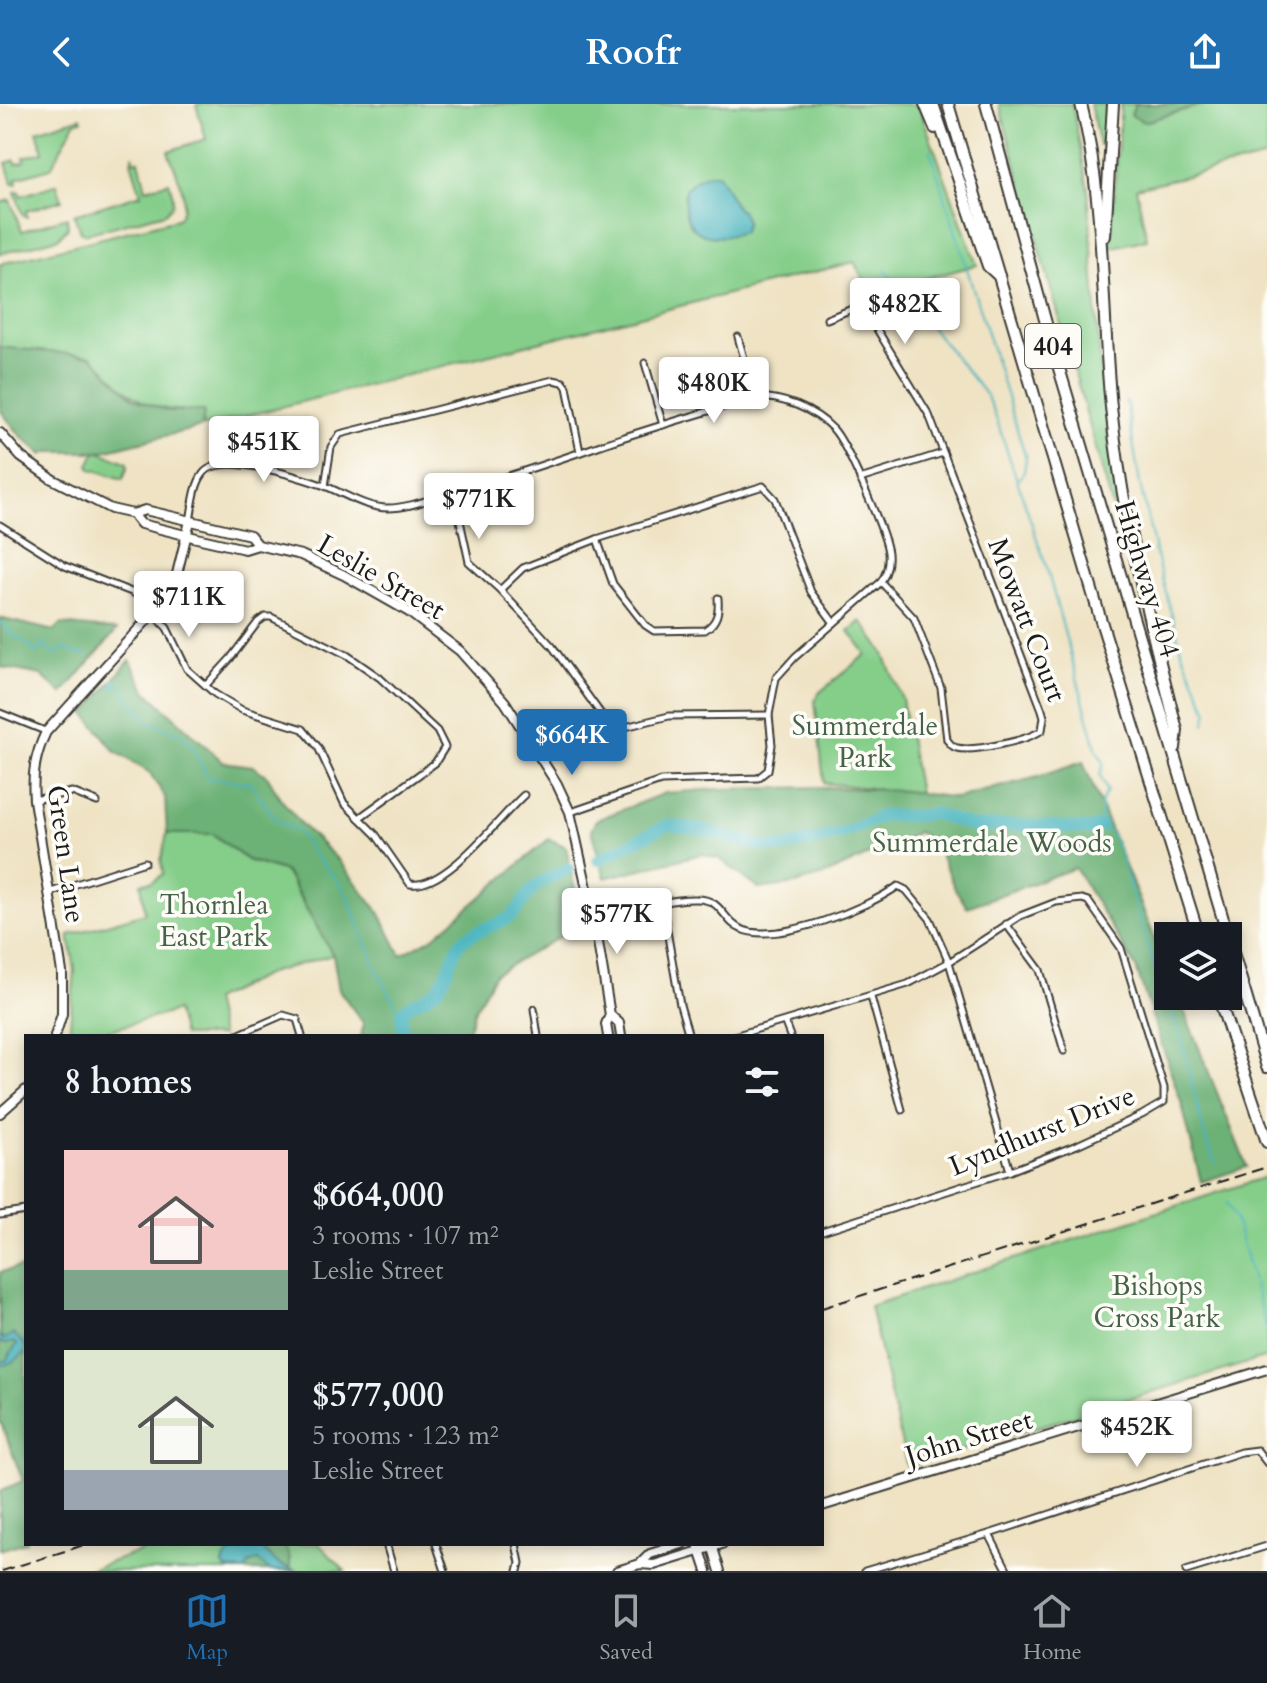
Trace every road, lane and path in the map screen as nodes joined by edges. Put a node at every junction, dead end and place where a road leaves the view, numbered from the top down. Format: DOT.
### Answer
graph roads {
  1 [pos="925,104"];
  2 [pos="933,104"];
  3 [pos="948,104"];
  4 [pos="986,104"];
  5 [pos="1081,104"];
  6 [pos="1113,104"];
  7 [pos="953,161"];
  8 [pos="1103,266"];
  9 [pos="1002,280"];
  10 [pos="827,319"];
  11 [pos="738,337"];
  12 [pos="645,363"];
  13 [pos="755,397"];
  14 [pos="663,425"];
  15 [pos="0,433"];
  16 [pos="580,452"];
  17 [pos="943,453"];
  18 [pos="859,479"];
  19 [pos="325,486"];
  20 [pos="454,493"];
  21 [pos="133,514"];
  22 [pos="190,521"];
  23 [pos="0,525"];
  24 [pos="187,536"];
  25 [pos="597,539"];
  26 [pos="258,545"];
  27 [pos="881,582"];
  28 [pos="500,590"];
  29 [pos="718,598"];
  30 [pos="154,612"];
  31 [pos="835,623"];
  32 [pos="206,685"];
  33 [pos="0,713"];
  34 [pos="769,715"];
  35 [pos="46,732"];
  36 [pos="1175,754"];
  37 [pos="524,795"];
  38 [pos="34,800"];
  39 [pos="97,802"];
  40 [pos="570,812"];
  41 [pos="359,818"];
  42 [pos="145,862"];
  43 [pos="47,894"];
  44 [pos="662,902"];
  45 [pos="1195,922"];
  46 [pos="595,924"];
  47 [pos="1006,924"];
  48 [pos="949,962"];
  49 [pos="871,997"];
  50 [pos="534,1009"];
  51 [pos="1223,1010"];
  52 [pos="610,1015"];
  53 [pos="785,1023"];
  54 [pos="56,1034"];
  55 [pos="240,1034"];
  56 [pos="301,1034"];
  57 [pos="538,1034"];
  58 [pos="608,1034"];
  59 [pos="621,1034"];
  60 [pos="688,1034"];
  61 [pos="742,1034"];
  62 [pos="789,1034"];
  63 [pos="1064,1051"];
  64 [pos="1267,1067"];
  65 [pos="24,1092"];
  66 [pos="902,1110"];
  67 [pos="0,1113"];
  68 [pos="1267,1142"];
  69 [pos="1010,1171"];
  70 [pos="24,1211"];
  71 [pos="0,1215"];
  72 [pos="824,1230"];
  73 [pos="1267,1369"];
  74 [pos="1267,1463"];
  75 [pos="824,1505"];
  76 [pos="989,1534"];
  77 [pos="387,1546"];
  78 [pos="437,1546"];
  79 [pos="516,1546"];
  80 [pos="676,1546"];
  81 [pos="715,1546"];
  82 [pos="1267,1546"];
  83 [pos="699,1547"];
  84 [pos="903,1561"];
  85 [pos="640,1564"];
  86 [pos="906,1570"];
  87 [pos="394,1571"];
  88 [pos="445,1571"];
  89 [pos="518,1571"];
  90 [pos="617,1571"];
  91 [pos="707,1571"];
  92 [pos="720,1571"];
  93 [pos="865,1571"];
  94 [pos="1008,1571"];
  95 [pos="1186,1571"];
  1 -- 7 [label="highway"];
  2 -- 7 [label="highway"];
  3 -- 9 [label="highway, Highway 404 / 404"];
  4 -- 36 [label="highway, Highway 404 / 404"];
  5 -- 8 [label="highway"];
  6 -- 8 [label="highway"];
  7 -- 9 [label="highway"];
  8 -- 36 [label="highway"];
  9 -- 45 [label="highway, Highway 404 / 404"];
  10 -- 17 [label="street, Mowatt Court"];
  11 -- 13 [label="street"];
  12 -- 14 [label="street"];
  13 -- 14 [label="street"];
  13 -- 18 [label="street"];
  14 -- 16 [label="street"];
  15 -- 21 [label="main road, Leslie Street"];
  16 -- 19 [label="street"];
  16 -- 20 [label="street"];
  17 -- 18 [label="street"];
  17 -- 27 [label="street, Mowatt Court"];
  18 -- 27 [label="street"];
  19 -- 20 [label="street"];
  19 -- 22 [label="street"];
  20 -- 28 [label="street"];
  21 -- 22 [label="main road, Leslie Street"];
  21 -- 24 [label="main road, Leslie Street"];
  22 -- 24 [label="main road, Green Lane"];
  22 -- 26 [label="main road, Leslie Street"];
  23 -- 30 [label="street"];
  24 -- 26 [label="main road, Leslie Street"];
  24 -- 30 [label="main road, Green Lane"];
  25 -- 28 [label="street"];
  25 -- 29 [label="street"];
  25 -- 31 [label="street"];
  26 -- 40 [label="main road, Leslie Street"];
  27 -- 31 [label="street"];
  28 -- 34 [label="street"];
  30 -- 32 [label="street"];
  30 -- 35 [label="main road, Green Lane"];
  31 -- 34 [label="street"];
  32 -- 41 [label="street"];
  32 -- 41 [label="street"];
  33 -- 35 [label="street"];
  34 -- 40 [label="street"];
  35 -- 38 [label="main road, Green Lane"];
  36 -- 64 [label="highway, Highway 404 / 404"];
  37 -- 41 [label="street"];
  38 -- 39 [label="street"];
  38 -- 43 [label="main road, Green Lane"];
  40 -- 46 [label="main road, Leslie Street"];
  42 -- 43 [label="street"];
  43 -- 54 [label="main road, Green Lane"];
  44 -- 46 [label="street"];
  44 -- 48 [label="street"];
  44 -- 60 [label="street"];
  46 -- 52 [label="main road, Leslie Street"];
  47 -- 48 [label="street, Lyndhurst Drive"];
  47 -- 63 [label="street"];
  47 -- 69 [label="street, Lyndhurst Drive"];
  48 -- 49 [label="street, Lyndhurst Drive"];
  48 -- 69 [label="street"];
  49 -- 53 [label="street, Lyndhurst Drive"];
  49 -- 66 [label="street"];
  50 -- 57 [label="street"];
  51 -- 68 [label="highway"];
  52 -- 58 [label="main road, Leslie Street"];
  52 -- 59 [label="main road, Leslie Street"];
  53 -- 61 [label="street, Lyndhurst Drive"];
  53 -- 62 [label="street"];
  55 -- 56 [label="street"];
  65 -- 67 [label="main road"];
  69 -- 72 [label="street, Lyndhurst Drive"];
  70 -- 71 [label="street"];
  73 -- 75 [label="main road, John Street"];
  74 -- 76 [label="street"];
  76 -- 84 [label="street"];
  76 -- 94 [label="street"];
  77 -- 87 [label="street"];
  78 -- 88 [label="street"];
  79 -- 89 [label="street"];
  80 -- 85 [label="main road"];
  81 -- 92 [label="main road"];
  82 -- 95 [label="street"];
  83 -- 85 [label="main road"];
  83 -- 91 [label="main road"];
  84 -- 86 [label="street"];
  84 -- 93 [label="street"];
  85 -- 90 [label="main road"];
}
